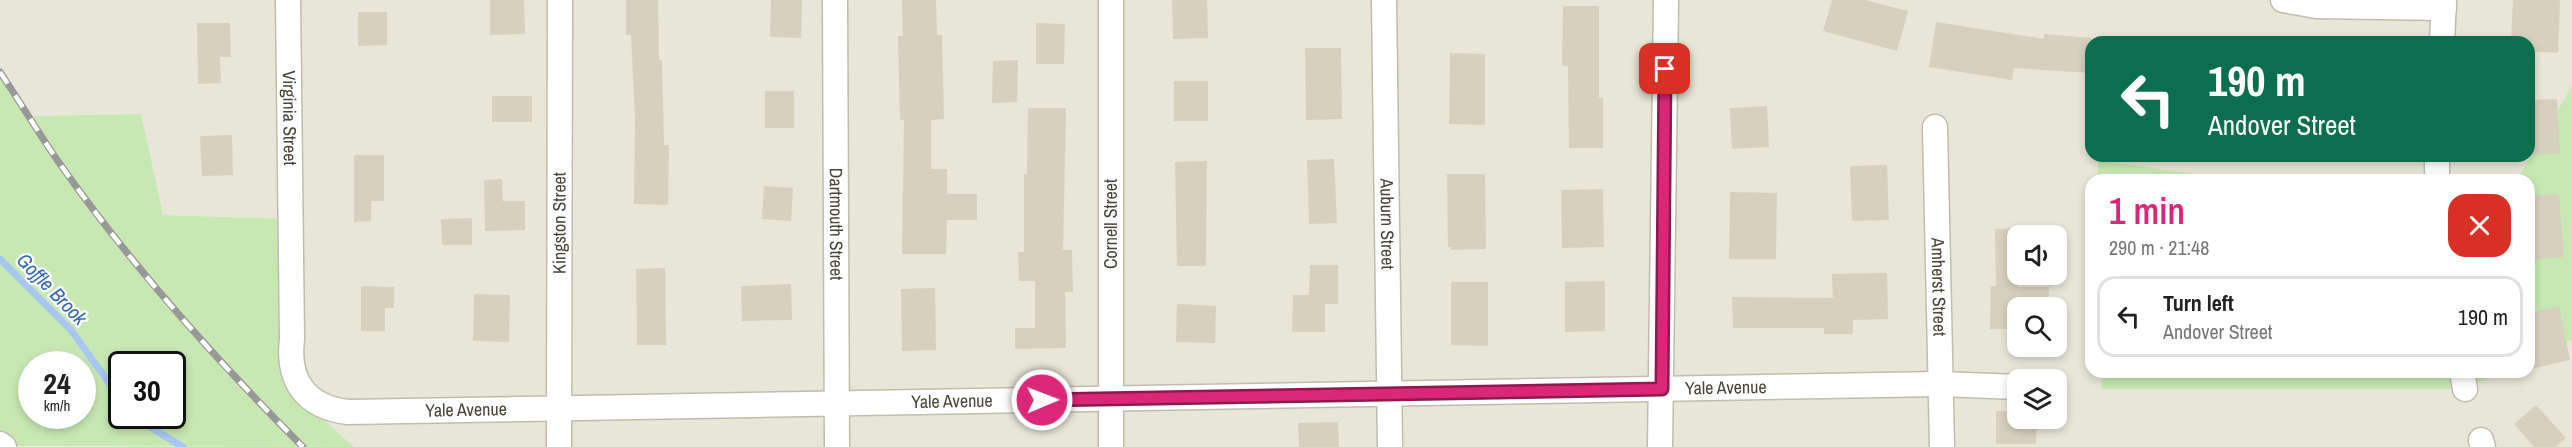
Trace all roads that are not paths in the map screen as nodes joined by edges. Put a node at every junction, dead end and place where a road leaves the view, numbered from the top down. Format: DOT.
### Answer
graph roads {
  1 [pos="288,0"];
  2 [pos="560,0"];
  3 [pos="835,0"];
  4 [pos="1111,0"];
  5 [pos="1384,0"];
  6 [pos="1666,0"];
  7 [pos="2283,0"];
  8 [pos="2444,4"];
  9 [pos="2442,36"];
  10 [pos="1935,127"];
  11 [pos="291,236"];
  12 [pos="1940,384"];
  13 [pos="2007,387"];
  14 [pos="1662,389"];
  15 [pos="1389,394"];
  16 [pos="1111,399"];
  17 [pos="837,404"];
  18 [pos="560,408"];
  19 [pos="0,444"];
  20 [pos="4,447"];
  21 [pos="560,447"];
  22 [pos="837,447"];
  23 [pos="1111,447"];
  24 [pos="1390,447"];
  25 [pos="1660,447"];
  26 [pos="1942,447"];
  1 -- 11 [label="street, Virginia Street"];
  2 -- 18 [label="street, Kingston Street"];
  3 -- 17 [label="street, Dartmouth Street"];
  4 -- 16 [label="street, Cornell Street"];
  5 -- 15 [label="street, Auburn Street"];
  6 -- 14 [label="street"];
  7 -- 8 [label="street"];
  8 -- 9 [label="street"];
  10 -- 12 [label="street, Amherst Street"];
  11 -- 18 [label="street, Yale Avenue"];
  12 -- 13 [label="street, Yale Avenue"];
  12 -- 14 [label="street, Yale Avenue"];
  12 -- 26 [label="street, Amherst Street"];
  14 -- 15 [label="street, Yale Avenue"];
  14 -- 25 [label="street"];
  15 -- 16 [label="street, Yale Avenue"];
  15 -- 24 [label="street, Auburn Street"];
  16 -- 17 [label="street, Yale Avenue"];
  16 -- 23 [label="street, Cornell Street"];
  17 -- 18 [label="street, Yale Avenue"];
  17 -- 22 [label="street, Dartmouth Street"];
  18 -- 21 [label="street, Kingston Street"];
  19 -- 20 [label="street"];
}
